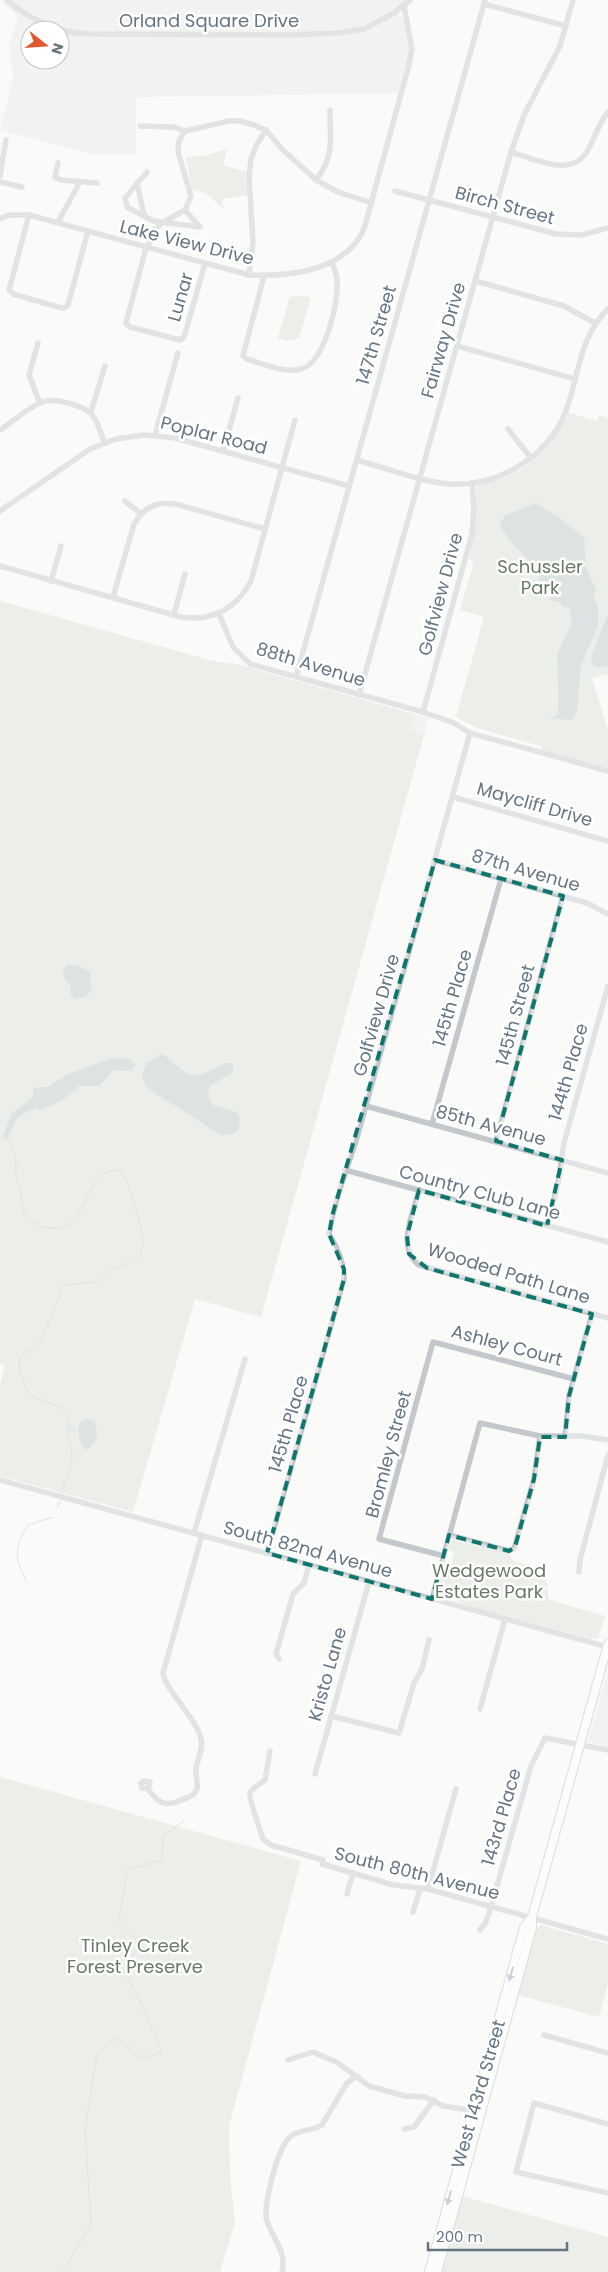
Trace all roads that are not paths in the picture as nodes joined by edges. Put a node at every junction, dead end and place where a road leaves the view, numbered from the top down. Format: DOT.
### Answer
graph roads {
  1 [pos="7,0"];
  2 [pos="410,0"];
  3 [pos="573,0"];
  4 [pos="485,2"];
  5 [pos="404,6"];
  6 [pos="566,26"];
  7 [pos="330,110"];
  8 [pos="608,112"];
  9 [pos="140,126"];
  10 [pos="266,130"];
  11 [pos="185,131"];
  12 [pos="6,140"];
  13 [pos="511,152"];
  14 [pos="2,160"];
  15 [pos="58,163"];
  16 [pos="148,172"];
  17 [pos="0,176"];
  18 [pos="316,180"];
  19 [pos="0,182"];
  20 [pos="80,182"];
  21 [pos="97,183"];
  22 [pos="137,183"];
  23 [pos="22,187"];
  24 [pos="395,191"];
  25 [pos="429,200"];
  26 [pos="372,203"];
  27 [pos="184,210"];
  28 [pos="144,214"];
  29 [pos="29,215"];
  30 [pos="493,217"];
  31 [pos="0,219"];
  32 [pos="58,222"];
  33 [pos="162,223"];
  34 [pos="608,228"];
  35 [pos="88,231"];
  36 [pos="146,248"];
  37 [pos="332,262"];
  38 [pos="205,264"];
  39 [pos="249,275"];
  40 [pos="264,276"];
  41 [pos="476,281"];
  42 [pos="608,308"];
  43 [pos="595,323"];
  44 [pos="38,343"];
  45 [pos="457,346"];
  46 [pos="178,354"];
  47 [pos="105,366"];
  48 [pos="575,379"];
  49 [pos="238,398"];
  50 [pos="40,403"];
  51 [pos="91,412"];
  52 [pos="295,420"];
  53 [pos="508,429"];
  54 [pos="0,430"];
  55 [pos="155,435"];
  56 [pos="104,442"];
  57 [pos="223,451"];
  58 [pos="531,458"];
  59 [pos="357,460"];
  60 [pos="282,468"];
  61 [pos="421,478"];
  62 [pos="472,483"];
  63 [pos="349,486"];
  64 [pos="124,501"];
  65 [pos="0,510"];
  66 [pos="140,513"];
  67 [pos="265,529"];
  68 [pos="61,546"];
  69 [pos="0,566"];
  70 [pos="185,574"];
  71 [pos="51,581"];
  72 [pos="113,598"];
  73 [pos="174,614"];
  74 [pos="219,614"];
  75 [pos="296,677"];
  76 [pos="359,695"];
  77 [pos="423,712"];
  78 [pos="470,733"];
  79 [pos="608,771"];
  80 [pos="453,797"];
  81 [pos="608,841"];
  82 [pos="435,860"];
  83 [pos="501,879"];
  84 [pos="563,896"];
  85 [pos="608,914"];
  86 [pos="608,986"];
  87 [pos="366,1106"];
  88 [pos="432,1124"];
  89 [pos="496,1141"];
  90 [pos="562,1160"];
  91 [pos="345,1170"];
  92 [pos="608,1173"];
  93 [pos="419,1190"];
  94 [pos="547,1226"];
  95 [pos="608,1242"];
  96 [pos="338,1303"];
  97 [pos="592,1314"];
  98 [pos="608,1318"];
  99 [pos="433,1342"];
  100 [pos="245,1359"];
  101 [pos="574,1379"];
  102 [pos="540,1436"];
  103 [pos="565,1437"];
  104 [pos="608,1440"];
  105 [pos="608,1455"];
  106 [pos="0,1480"];
  107 [pos="194,1533"];
  108 [pos="202,1535"];
  109 [pos="449,1535"];
  110 [pos="267,1553"];
  111 [pos="444,1556"];
  112 [pos="310,1565"];
  113 [pos="579,1572"];
  114 [pos="369,1582"];
  115 [pos="432,1599"];
  116 [pos="505,1619"];
  117 [pos="430,1640"];
  118 [pos="608,1646"];
  119 [pos="279,1659"];
  120 [pos="480,1709"];
  121 [pos="331,1716"];
  122 [pos="580,1744"];
  123 [pos="608,1750"];
  124 [pos="270,1751"];
  125 [pos="315,1774"];
  126 [pos="148,1789"];
  127 [pos="456,1790"];
  128 [pos="353,1873"];
  129 [pos="420,1889"];
  130 [pos="428,1889"];
  131 [pos="347,1894"];
  132 [pos="491,1907"];
  133 [pos="413,1912"];
  134 [pos="532,1917"];
  135 [pos="480,1930"];
  136 [pos="608,1939"];
  137 [pos="544,2036"];
  138 [pos="608,2053"];
  139 [pos="288,2060"];
  140 [pos="357,2076"];
  141 [pos="434,2100"];
  142 [pos="477,2111"];
  143 [pos="608,2124"];
  144 [pos="404,2129"];
  145 [pos="608,2193"];
  146 [pos="282,2272"];
  147 [pos="429,2272"];
  148 [pos="437,2272"];
  1 -- 5 [label="street, Orland Square Drive"];
  2 -- 5 [label="street, Orland Square Drive"];
  3 -- 6 [label="street, Fairway Drive"];
  4 -- 6 [label="street"];
  4 -- 25 [label="street, 147th Street"];
  5 -- 26 [label="street, Lake View Drive"];
  6 -- 13 [label="street, Fairway Drive"];
  7 -- 18 [label="street"];
  8 -- 13 [label="street"];
  9 -- 11 [label="street"];
  10 -- 11 [label="street"];
  10 -- 18 [label="street"];
  10 -- 39 [label="street"];
  11 -- 27 [label="street"];
  12 -- 14 [label="street"];
  13 -- 30 [label="street, Fairway Drive"];
  14 -- 17 [label="street"];
  15 -- 20 [label="street"];
  16 -- 22 [label="street"];
  18 -- 26 [label="street"];
  19 -- 23 [label="street"];
  20 -- 21 [label="street"];
  20 -- 32 [label="street"];
  22 -- 28 [label="street"];
  22 -- 28 [label="street"];
  24 -- 25 [label="street, Birch Street"];
  25 -- 30 [label="street, Birch Street"];
  25 -- 59 [label="street, 147th Street"];
  26 -- 37 [label="street, Lake View Drive"];
  27 -- 33 [label="street"];
  27 -- 33 [label="street"];
  28 -- 33 [label="street"];
  29 -- 31 [label="street, Lake View Drive"];
  29 -- 32 [label="street, Lake View Drive"];
  29 -- 35 [label="street"];
  30 -- 34 [label="street, Birch Street"];
  30 -- 41 [label="street, Fairway Drive"];
  32 -- 35 [label="street, Lake View Drive"];
  33 -- 36 [label="street"];
  35 -- 36 [label="street, Lake View Drive"];
  36 -- 38 [label="street, Lake View Drive"];
  36 -- 38 [label="street, Lunar"];
  37 -- 40 [label="street, Lake View Drive"];
  37 -- 40 [label="street"];
  38 -- 39 [label="street, Lake View Drive"];
  39 -- 40 [label="street, Lake View Drive"];
  41 -- 43 [label="street"];
  41 -- 45 [label="street, Fairway Drive"];
  42 -- 43 [label="street"];
  43 -- 48 [label="street"];
  44 -- 50 [label="street"];
  45 -- 48 [label="street"];
  45 -- 61 [label="street, Fairway Drive"];
  46 -- 55 [label="street"];
  47 -- 51 [label="street"];
  48 -- 58 [label="street"];
  49 -- 57 [label="street"];
  50 -- 51 [label="street"];
  50 -- 54 [label="street"];
  51 -- 56 [label="street"];
  52 -- 60 [label="street"];
  53 -- 58 [label="street"];
  55 -- 56 [label="street, Poplar Road"];
  55 -- 57 [label="street, Poplar Road"];
  56 -- 65 [label="street, Poplar Road"];
  57 -- 60 [label="street, Poplar Road"];
  58 -- 62 [label="street"];
  59 -- 61 [label="street"];
  59 -- 63 [label="street, 147th Street"];
  60 -- 63 [label="street, Poplar Road"];
  60 -- 67 [label="street"];
  61 -- 62 [label="street"];
  61 -- 76 [label="street, Fairway Drive"];
  62 -- 77 [label="street, Golfview Drive"];
  63 -- 75 [label="street, 147th Street"];
  64 -- 66 [label="street"];
  66 -- 67 [label="street"];
  66 -- 72 [label="street"];
  67 -- 74 [label="street"];
  68 -- 71 [label="street"];
  69 -- 71 [label="street"];
  70 -- 73 [label="street"];
  71 -- 72 [label="street"];
  72 -- 73 [label="street"];
  73 -- 74 [label="street"];
  74 -- 75 [label="street, 88th Avenue"];
  75 -- 76 [label="street, 88th Avenue"];
  76 -- 77 [label="street, 88th Avenue"];
  77 -- 78 [label="street, 88th Avenue"];
  78 -- 79 [label="street, 88th Avenue"];
  78 -- 80 [label="street, Golfview Drive"];
  80 -- 81 [label="street, Maycliff Drive"];
  80 -- 82 [label="street, Golfview Drive"];
  82 -- 83 [label="street, 87th Avenue"];
  82 -- 87 [label="street, Golfview Drive"];
  83 -- 84 [label="street, 87th Avenue"];
  83 -- 88 [label="street, 145th Place"];
  84 -- 85 [label="street, 87th Avenue"];
  84 -- 89 [label="street, 145th Street"];
  86 -- 90 [label="street, 144th Place"];
  87 -- 88 [label="street, 85th Avenue"];
  87 -- 91 [label="street, Golfview Drive"];
  88 -- 89 [label="street, 85th Avenue"];
  89 -- 90 [label="street, 85th Avenue"];
  90 -- 92 [label="street, 85th Avenue"];
  90 -- 94 [label="street, 144th Place"];
  91 -- 93 [label="street, Country Club Lane"];
  91 -- 96 [label="street, Golfview Drive"];
  93 -- 94 [label="street, Country Club Lane"];
  93 -- 97 [label="street, Wooded Path Lane"];
  94 -- 95 [label="street, Country Club Lane"];
  96 -- 110 [label="street, 145th Place"];
  97 -- 98 [label="street, Wooded Path Lane"];
  97 -- 101 [label="street"];
  99 -- 101 [label="street, Ashley Court"];
  99 -- 111 [label="street, Bromley Street"];
  100 -- 107 [label="street"];
  101 -- 103 [label="street"];
  102 -- 103 [label="street"];
  102 -- 109 [label="street"];
  102 -- 109 [label="street"];
  103 -- 104 [label="street"];
  105 -- 113 [label="street"];
  106 -- 107 [label="street, South 82nd Avenue"];
  107 -- 108 [label="street, South 82nd Avenue"];
  108 -- 110 [label="street, South 82nd Avenue"];
  108 -- 126 [label="street"];
  109 -- 111 [label="street"];
  110 -- 112 [label="street, South 82nd Avenue"];
  111 -- 115 [label="street"];
  112 -- 114 [label="street, South 82nd Avenue"];
  112 -- 119 [label="street"];
  114 -- 115 [label="street, South 82nd Avenue"];
  114 -- 121 [label="street, Kristo Lane"];
  115 -- 116 [label="street, South 82nd Avenue"];
  116 -- 118 [label="street, South 82nd Avenue"];
  116 -- 120 [label="street"];
  117 -- 121 [label="street"];
  118 -- 122 [label="main road, West 143rd Street"];
  121 -- 125 [label="street, Kristo Lane"];
  122 -- 123 [label="street"];
  122 -- 132 [label="street, 143rd Place"];
  122 -- 134 [label="main road, West 143rd Street"];
  124 -- 128 [label="street, South 80th Avenue"];
  127 -- 130 [label="street"];
  128 -- 129 [label="street, South 80th Avenue"];
  128 -- 131 [label="street"];
  129 -- 130 [label="street, South 80th Avenue"];
  129 -- 133 [label="street"];
  130 -- 132 [label="street, South 80th Avenue"];
  132 -- 134 [label="street, South 80th Avenue"];
  132 -- 135 [label="street, 143rd Place"];
  134 -- 136 [label="street, South 80th Avenue"];
  134 -- 142 [label="main road, West 143rd Street"];
  137 -- 138 [label="street"];
  139 -- 140 [label="street"];
  140 -- 141 [label="street"];
  140 -- 146 [label="street"];
  141 -- 142 [label="street"];
  141 -- 144 [label="street"];
  142 -- 147 [label="main road, West 143rd Street, one-way"];
  142 -- 148 [label="main road, West 143rd Street"];
  143 -- 145 [label="street"];
}
